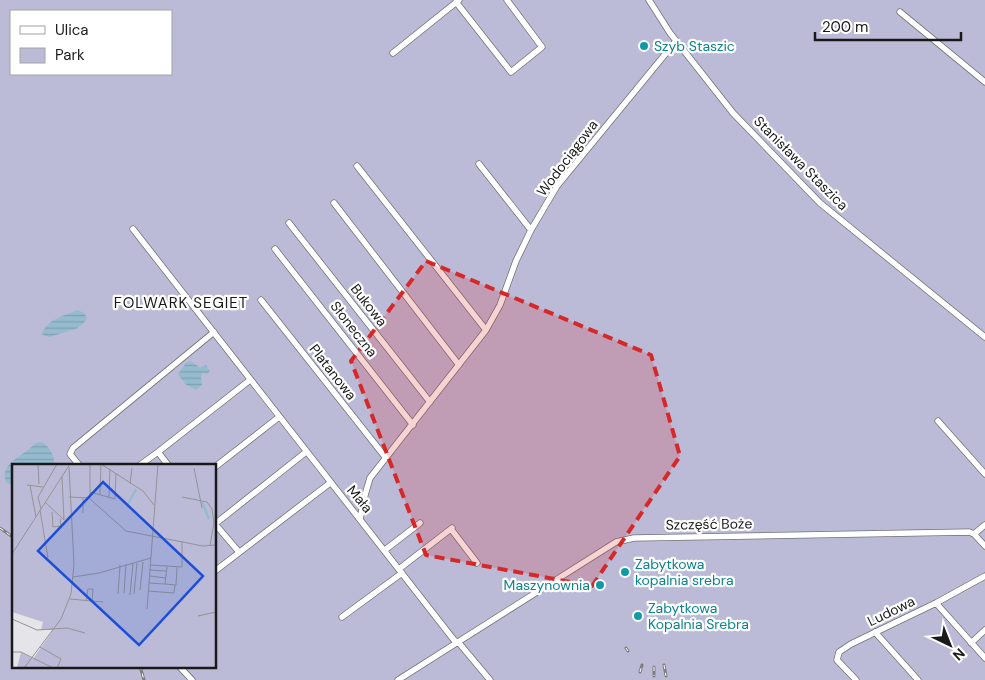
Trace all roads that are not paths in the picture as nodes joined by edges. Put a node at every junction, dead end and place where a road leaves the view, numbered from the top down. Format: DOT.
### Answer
graph roads {
  1 [pos="507,0"];
  2 [pos="649,0"];
  3 [pos="458,1"];
  4 [pos="900,12"];
  5 [pos="676,41"];
  6 [pos="393,53"];
  7 [pos="985,82"];
  8 [pos="478,164"];
  9 [pos="357,166"];
  10 [pos="334,203"];
  11 [pos="289,223"];
  12 [pos="133,229"];
  13 [pos="531,230"];
  14 [pos="275,249"];
  15 [pos="261,300"];
  16 [pos="486,330"];
  17 [pos="214,332"];
  18 [pos="985,337"];
  19 [pos="459,365"];
  20 [pos="250,380"];
  21 [pos="430,402"];
  22 [pos="279,416"];
  23 [pos="938,421"];
  24 [pos="413,425"];
  25 [pos="158,452"];
  26 [pos="306,452"];
  27 [pos="386,458"];
  28 [pos="78,464"];
  29 [pos="141,464"];
  30 [pos="167,464"];
  31 [pos="216,466"];
  32 [pos="985,474"];
  33 [pos="330,483"];
  34 [pos="360,519"];
  35 [pos="216,523"];
  36 [pos="420,523"];
  37 [pos="985,524"];
  38 [pos="216,525"];
  39 [pos="974,534"];
  40 [pos="985,546"];
  41 [pos="385,550"];
  42 [pos="239,552"];
  43 [pos="477,562"];
  44 [pos="216,570"];
  45 [pos="400,571"];
  46 [pos="985,576"];
  47 [pos="936,603"];
  48 [pos="342,617"];
  49 [pos="985,630"];
  50 [pos="875,632"];
  51 [pos="457,642"];
  52 [pos="971,643"];
  53 [pos="985,658"];
  54 [pos="182,668"];
  55 [pos="192,680"];
  56 [pos="398,680"];
  57 [pos="490,680"];
  58 [pos="856,680"];
  59 [pos="918,680"];
  1 -- 3 [label="street"];
  2 -- 5 [label="street, Stanisława Staszica"];
  3 -- 6 [label="street"];
  4 -- 7 [label="street"];
  5 -- 13 [label="street, Wodociągowa"];
  5 -- 18 [label="street, Stanisława Staszica"];
  8 -- 13 [label="street"];
  9 -- 16 [label="street"];
  10 -- 19 [label="street"];
  11 -- 21 [label="street, Bukowa"];
  12 -- 17 [label="street, Mała"];
  13 -- 16 [label="street, Wodociągowa"];
  14 -- 24 [label="street, Słoneczna"];
  15 -- 27 [label="street, Platanowa"];
  16 -- 19 [label="street, Wodociągowa"];
  17 -- 20 [label="street, Mała"];
  17 -- 28 [label="street"];
  19 -- 21 [label="street, Wodociągowa"];
  20 -- 22 [label="street, Mała"];
  20 -- 25 [label="street"];
  21 -- 24 [label="street, Wodociągowa"];
  22 -- 26 [label="street, Mała"];
  22 -- 31 [label="street"];
  23 -- 32 [label="street"];
  24 -- 27 [label="street, Wodociągowa"];
  25 -- 29 [label="street"];
  25 -- 30 [label="street"];
  26 -- 33 [label="street, Mała"];
  26 -- 35 [label="street"];
  27 -- 34 [label="street, Wodociągowa"];
  33 -- 34 [label="street, Mała"];
  33 -- 42 [label="street"];
  34 -- 41 [label="street, Mała"];
  36 -- 41 [label="street"];
  37 -- 39 [label="street"];
  38 -- 42 [label="street"];
  39 -- 40 [label="street"];
  39 -- 51 [label="street, Szczęść Boże"];
  41 -- 45 [label="street, Mała"];
  42 -- 44 [label="street"];
  43 -- 45 [label="street"];
  45 -- 48 [label="street"];
  45 -- 51 [label="street, Mała"];
  46 -- 47 [label="street, Ludowa"];
  47 -- 50 [label="street, Ludowa"];
  47 -- 52 [label="street"];
  49 -- 52 [label="street"];
  50 -- 58 [label="street, Ludowa"];
  50 -- 59 [label="street"];
  51 -- 56 [label="street, Szczęść Boże"];
  51 -- 57 [label="street, Mała"];
  52 -- 53 [label="street"];
  54 -- 55 [label="street"];
}
